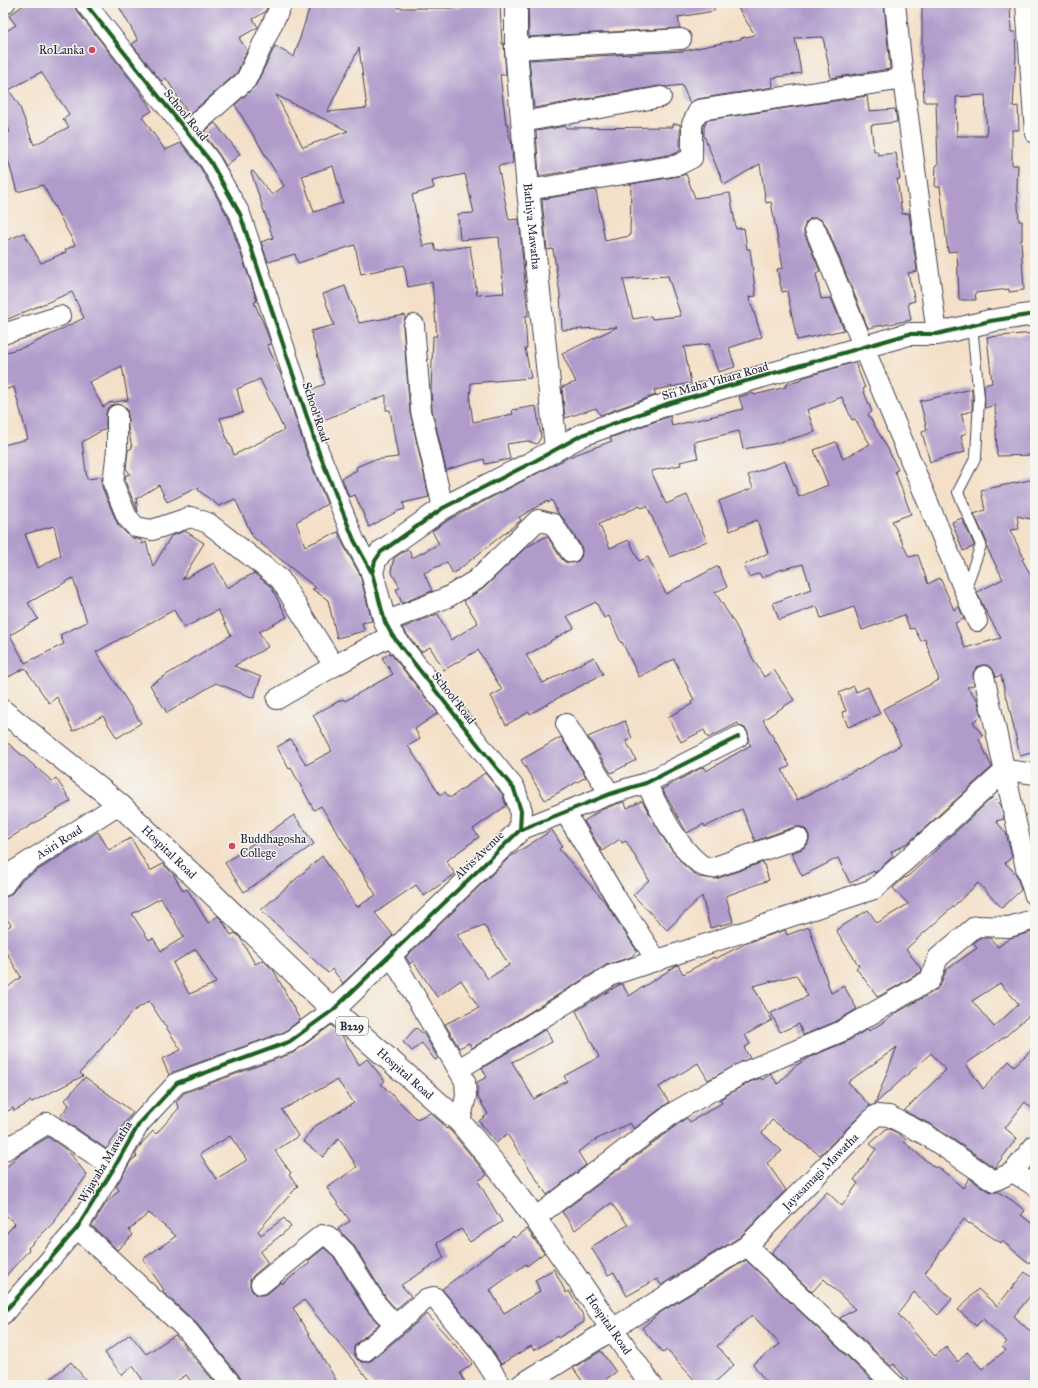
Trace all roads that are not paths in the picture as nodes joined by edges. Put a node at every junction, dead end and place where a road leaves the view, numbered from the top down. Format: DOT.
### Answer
graph roads {
  1 [pos="84,3"];
  2 [pos="282,3"];
  3 [pos="516,3"];
  4 [pos="895,3"];
  5 [pos="1026,3"];
  6 [pos="682,39"];
  7 [pos="516,49"];
  8 [pos="903,79"];
  9 [pos="661,97"];
  10 [pos="522,122"];
  11 [pos="187,132"];
  12 [pos="1035,133"];
  13 [pos="528,190"];
  14 [pos="815,229"];
  15 [pos="1035,314"];
  16 [pos="60,316"];
  17 [pos="972,325"];
  18 [pos="414,326"];
  19 [pos="3,334"];
  20 [pos="937,334"];
  21 [pos="864,347"];
  22 [pos="117,415"];
  23 [pos="556,448"];
  24 [pos="443,508"];
  25 [pos="571,552"];
  26 [pos="372,574"];
  27 [pos="965,592"];
  28 [pos="977,622"];
  29 [pos="388,628"];
  30 [pos="334,666"];
  31 [pos="984,676"];
  32 [pos="277,699"];
  33 [pos="3,711"];
  34 [pos="566,724"];
  35 [pos="738,737"];
  36 [pos="1006,770"];
  37 [pos="1035,774"];
  38 [pos="646,782"];
  39 [pos="610,794"];
  40 [pos="119,804"];
  41 [pos="565,812"];
  42 [pos="520,830"];
  43 [pos="798,838"];
  44 [pos="3,886"];
  45 [pos="1035,896"];
  46 [pos="1035,919"];
  47 [pos="391,955"];
  48 [pos="657,960"];
  49 [pos="334,1010"];
  50 [pos="459,1069"];
  51 [pos="460,1122"];
  52 [pos="1035,1145"];
  53 [pos="3,1151"];
  54 [pos="114,1168"];
  55 [pos="1013,1172"];
  56 [pos="1035,1186"];
  57 [pos="535,1218"];
  58 [pos="77,1228"];
  59 [pos="747,1246"];
  60 [pos="261,1284"];
  61 [pos="3,1314"];
  62 [pos="395,1325"];
  63 [pos="612,1329"];
  64 [pos="365,1351"];
  65 [pos="232,1385"];
  66 [pos="501,1385"];
  67 [pos="522,1385"];
  68 [pos="651,1385"];
  69 [pos="894,1385"];
  1 -- 11 [label="street, School Road"];
  2 -- 11 [label="street"];
  3 -- 7 [label="street, Bathiya Mawatha"];
  4 -- 8 [label="street"];
  5 -- 12 [label="street"];
  6 -- 7 [label="street"];
  7 -- 10 [label="street, Bathiya Mawatha"];
  8 -- 13 [label="street"];
  8 -- 20 [label="street"];
  9 -- 10 [label="street"];
  10 -- 13 [label="street, Bathiya Mawatha"];
  11 -- 26 [label="street, School Road"];
  13 -- 23 [label="street, Bathiya Mawatha"];
  14 -- 21 [label="street"];
  15 -- 17 [label="street, Sri Maha Vihara Road"];
  16 -- 19 [label="street"];
  17 -- 20 [label="street, Sri Maha Vihara Road"];
  17 -- 27 [label="lane"];
  18 -- 24 [label="street"];
  20 -- 21 [label="street, Sri Maha Vihara Road"];
  21 -- 23 [label="street, Sri Maha Vihara Road"];
  21 -- 27 [label="street"];
  22 -- 30 [label="street"];
  23 -- 24 [label="street, Sri Maha Vihara Road"];
  24 -- 26 [label="street, Sri Maha Vihara Road"];
  25 -- 29 [label="street"];
  26 -- 29 [label="street, School Road"];
  27 -- 28 [label="street"];
  29 -- 30 [label="street"];
  29 -- 42 [label="street, School Road"];
  30 -- 32 [label="street"];
  31 -- 36 [label="street"];
  33 -- 40 [label="street, Hospital Road / B229"];
  34 -- 39 [label="street"];
  35 -- 38 [label="street, Alvis Avenue"];
  36 -- 37 [label="street"];
  36 -- 45 [label="street"];
  36 -- 48 [label="street"];
  38 -- 39 [label="street, Alvis Avenue"];
  38 -- 43 [label="street"];
  39 -- 41 [label="street, Alvis Avenue"];
  40 -- 44 [label="street, Asiri Road"];
  40 -- 49 [label="street, Hospital Road / B229"];
  41 -- 42 [label="street, Alvis Avenue"];
  41 -- 48 [label="street"];
  42 -- 47 [label="street, Alvis Avenue"];
  46 -- 57 [label="street"];
  47 -- 49 [label="street, Alvis Avenue"];
  47 -- 50 [label="street"];
  48 -- 50 [label="street"];
  49 -- 51 [label="street, Hospital Road / B229"];
  49 -- 54 [label="street, Wijayaba Mawatha"];
  50 -- 51 [label="street"];
  51 -- 57 [label="street, Hospital Road / B229"];
  52 -- 55 [label="street"];
  53 -- 54 [label="street"];
  54 -- 58 [label="street, Wijayaba Mawatha"];
  55 -- 56 [label="street"];
  55 -- 59 [label="street, Jayasamagi Mawatha"];
  57 -- 63 [label="street, Hospital Road / B229"];
  58 -- 61 [label="street, Wijayaba Mawatha"];
  58 -- 65 [label="street"];
  59 -- 63 [label="street, Jayasamagi Mawatha"];
  59 -- 69 [label="street"];
  60 -- 62 [label="street"];
  62 -- 64 [label="street"];
  62 -- 66 [label="street"];
  63 -- 67 [label="street"];
  63 -- 68 [label="street, Hospital Road / B229"];
}
